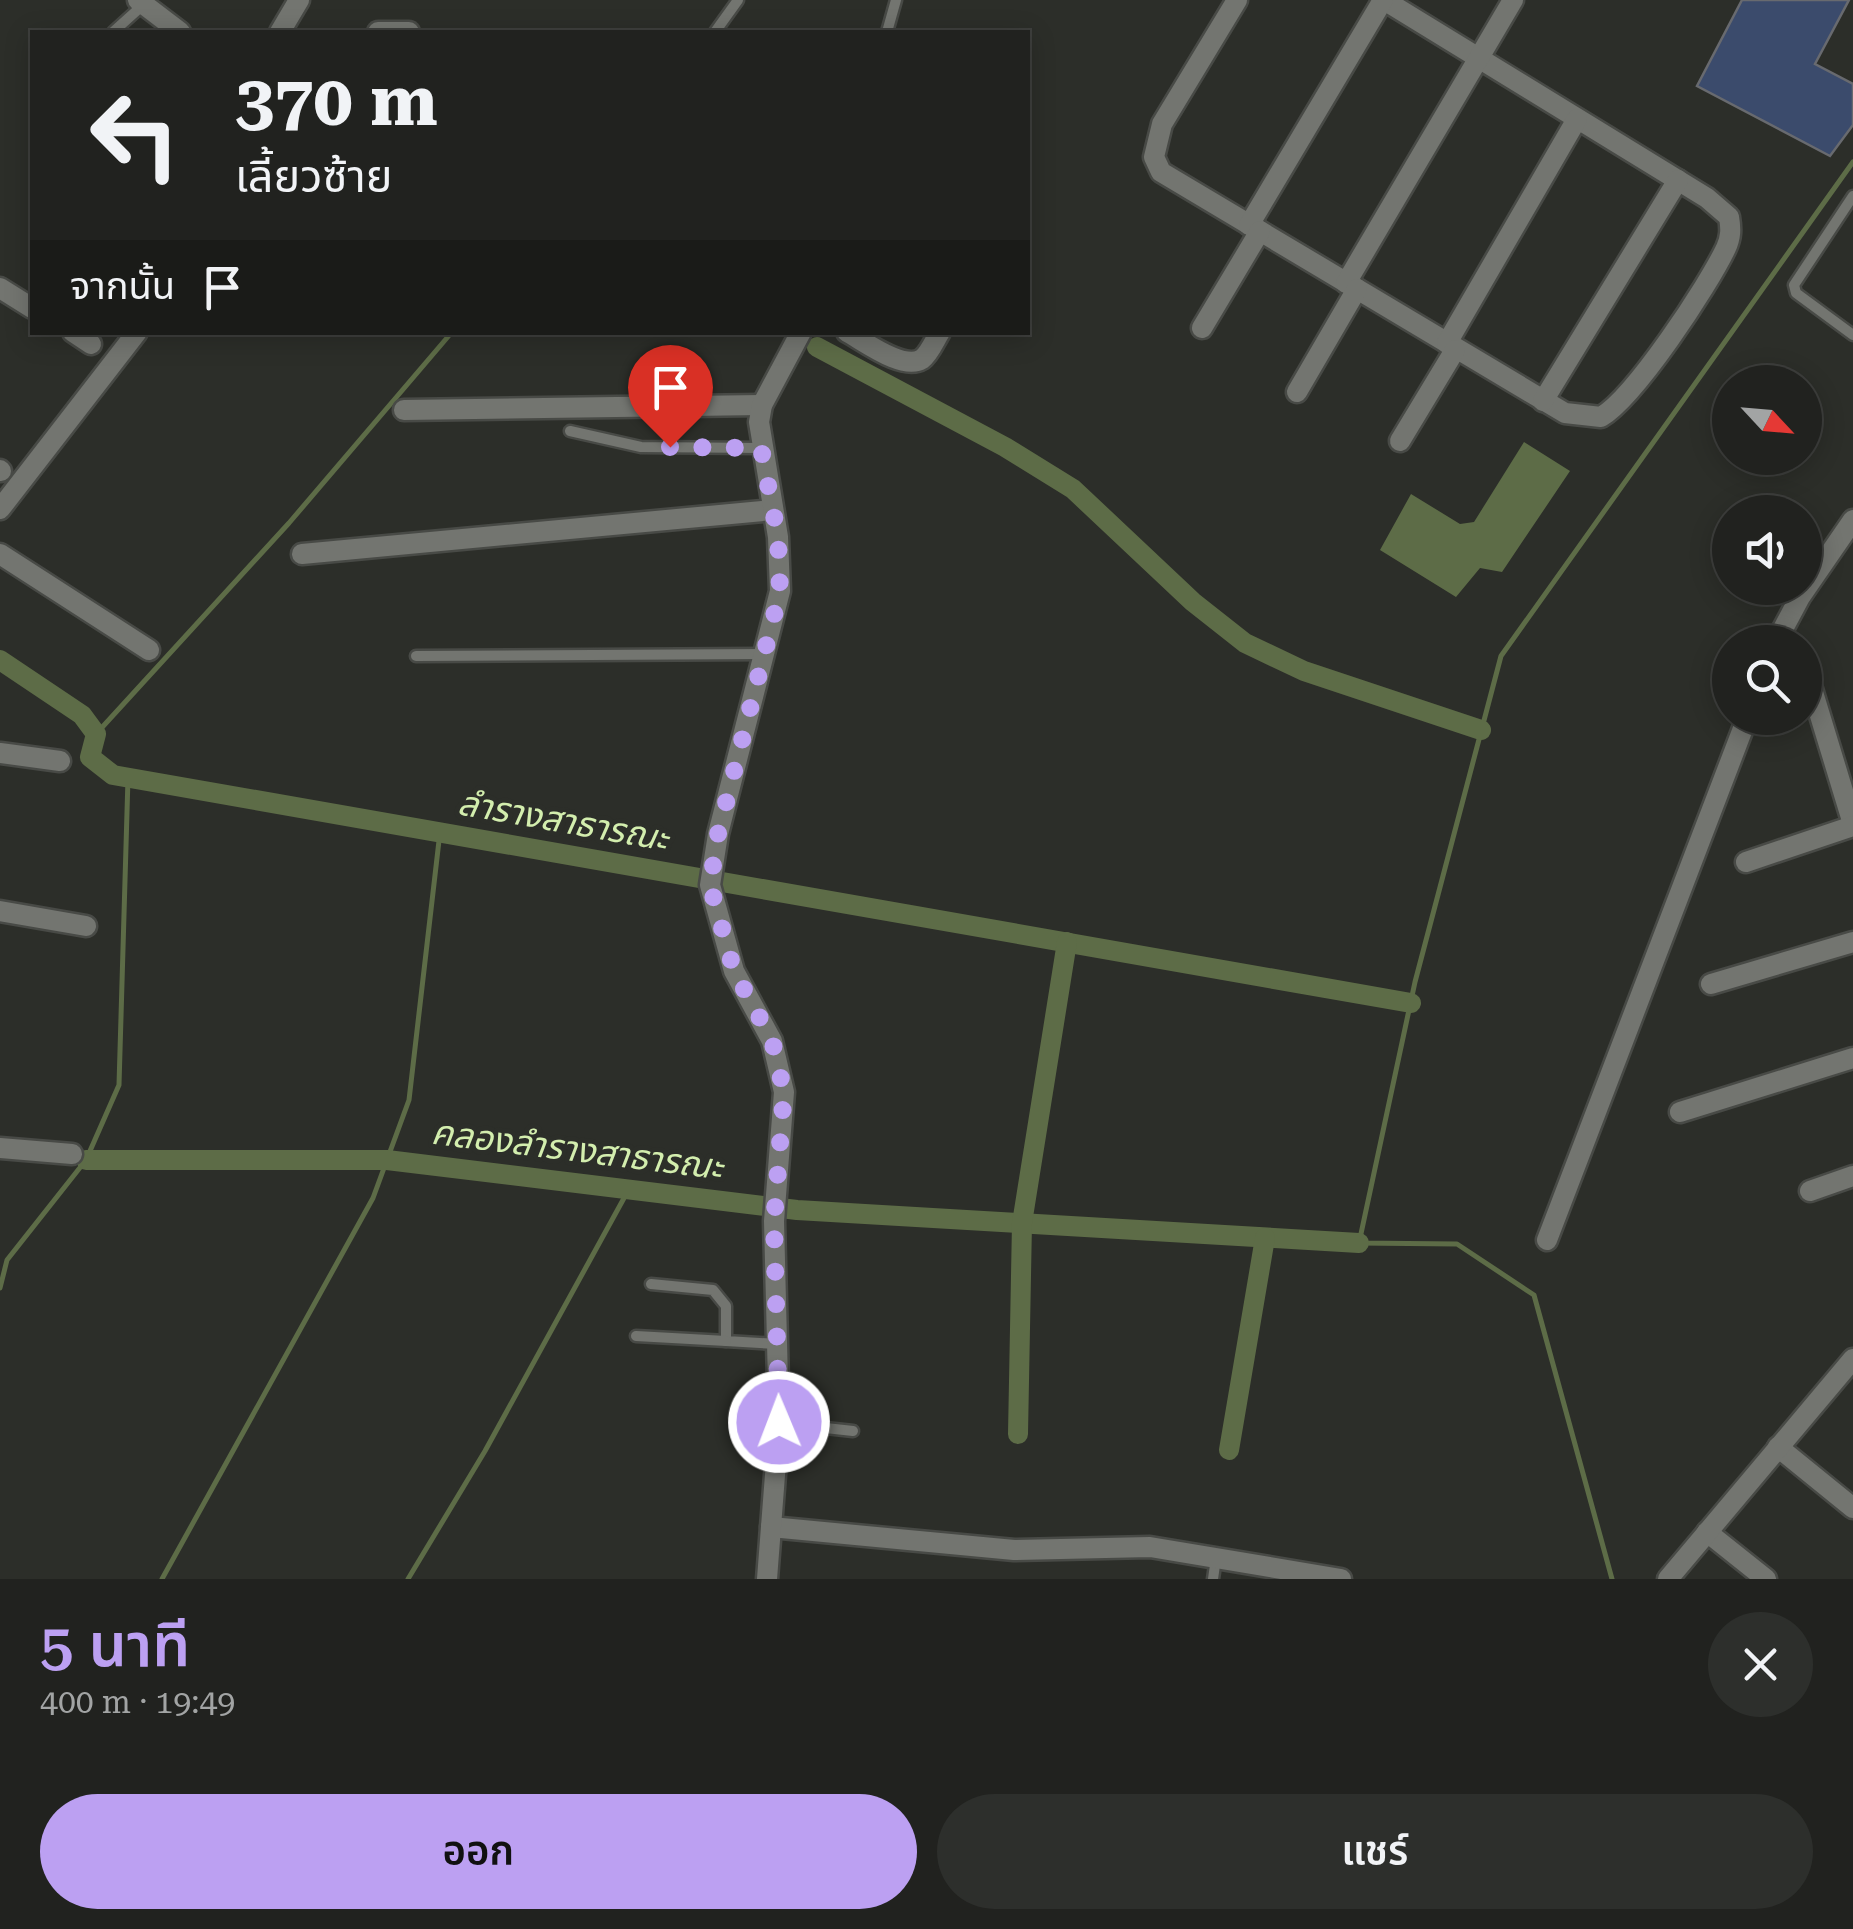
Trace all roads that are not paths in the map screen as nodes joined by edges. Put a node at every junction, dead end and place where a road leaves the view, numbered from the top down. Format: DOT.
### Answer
graph roads {
  1 [pos="299,0"];
  2 [pos="738,0"];
  3 [pos="896,0"];
  4 [pos="1236,0"];
  5 [pos="1384,0"];
  6 [pos="1513,0"];
  7 [pos="141,2"];
  8 [pos="114,30"];
  9 [pos="177,30"];
  10 [pos="281,30"];
  11 [pos="716,30"];
  12 [pos="888,30"];
  13 [pos="1479,58"];
  14 [pos="1578,119"];
  15 [pos="1678,180"];
  16 [pos="1853,196"];
  17 [pos="1254,228"];
  18 [pos="1351,286"];
  19 [pos="0,288"];
  20 [pos="30,306"];
  21 [pos="1202,328"];
  22 [pos="135,335"];
  23 [pos="799,335"];
  24 [pos="853,335"];
  25 [pos="938,335"];
  26 [pos="1853,335"];
  27 [pos="1451,346"];
  28 [pos="1297,392"];
  29 [pos="1543,400"];
  30 [pos="762,405"];
  31 [pos="404,410"];
  32 [pos="570,431"];
  33 [pos="1400,441"];
  34 [pos="761,448"];
  35 [pos="0,509"];
  36 [pos="773,510"];
  37 [pos="1853,520"];
  38 [pos="0,554"];
  39 [pos="302,554"];
  40 [pos="1785,625"];
  41 [pos="149,650"];
  42 [pos="766,654"];
  43 [pos="416,656"];
  44 [pos="1822,722"];
  45 [pos="1740,735"];
  46 [pos="0,753"];
  47 [pos="60,761"];
  48 [pos="1853,825"];
  49 [pos="1746,862"];
  50 [pos="0,910"];
  51 [pos="86,926"];
  52 [pos="1853,942"];
  53 [pos="1711,984"];
  54 [pos="1853,1058"];
  55 [pos="1680,1112"];
  56 [pos="0,1148"];
  57 [pos="72,1154"];
  58 [pos="1853,1176"];
  59 [pos="1810,1190"];
  60 [pos="1547,1240"];
  61 [pos="651,1284"];
  62 [pos="636,1336"];
  63 [pos="726,1341"];
  64 [pos="777,1344"];
  65 [pos="1852,1361"];
  66 [pos="779,1422"];
  67 [pos="853,1431"];
  68 [pos="1778,1447"];
  69 [pos="1853,1508"];
  70 [pos="771,1527"];
  71 [pos="1707,1532"];
  72 [pos="1214,1569"];
  73 [pos="767,1579"];
  74 [pos="1341,1579"];
  75 [pos="1668,1579"];
  76 [pos="1766,1579"];
  1 -- 10 [label="street"];
  2 -- 11 [label="lane"];
  3 -- 12 [label="lane"];
  4 -- 17 [label="street"];
  5 -- 13 [label="street"];
  5 -- 17 [label="street"];
  6 -- 13 [label="street"];
  7 -- 8 [label="lane"];
  7 -- 9 [label="street"];
  13 -- 14 [label="street"];
  13 -- 18 [label="street"];
  14 -- 15 [label="street"];
  14 -- 27 [label="street"];
  15 -- 29 [label="street"];
  15 -- 29 [label="street"];
  16 -- 26 [label="lane"];
  17 -- 18 [label="street"];
  17 -- 21 [label="street"];
  18 -- 27 [label="street"];
  18 -- 28 [label="street"];
  19 -- 20 [label="street"];
  22 -- 35 [label="street"];
  23 -- 30 [label="street"];
  24 -- 25 [label="street"];
  27 -- 29 [label="street"];
  27 -- 33 [label="street"];
  30 -- 31 [label="street"];
  30 -- 34 [label="street"];
  32 -- 34 [label="lane"];
  34 -- 36 [label="street"];
  36 -- 39 [label="street"];
  36 -- 42 [label="street"];
  37 -- 40 [label="street"];
  38 -- 41 [label="street"];
  42 -- 43 [label="lane"];
  42 -- 64 [label="street"];
  44 -- 48 [label="street"];
  45 -- 60 [label="street"];
  46 -- 47 [label="street"];
  48 -- 49 [label="street"];
  50 -- 51 [label="street"];
  52 -- 53 [label="street"];
  54 -- 55 [label="street"];
  56 -- 57 [label="street"];
  58 -- 59 [label="street"];
  61 -- 63 [label="lane"];
  62 -- 63 [label="lane"];
  63 -- 64 [label="lane"];
  64 -- 66 [label="street"];
  65 -- 68 [label="street"];
  66 -- 67 [label="lane"];
  66 -- 70 [label="street"];
  68 -- 69 [label="street"];
  68 -- 71 [label="street"];
  70 -- 72 [label="street"];
  70 -- 73 [label="street"];
  71 -- 75 [label="street"];
  71 -- 76 [label="street"];
  72 -- 74 [label="street"];
}
